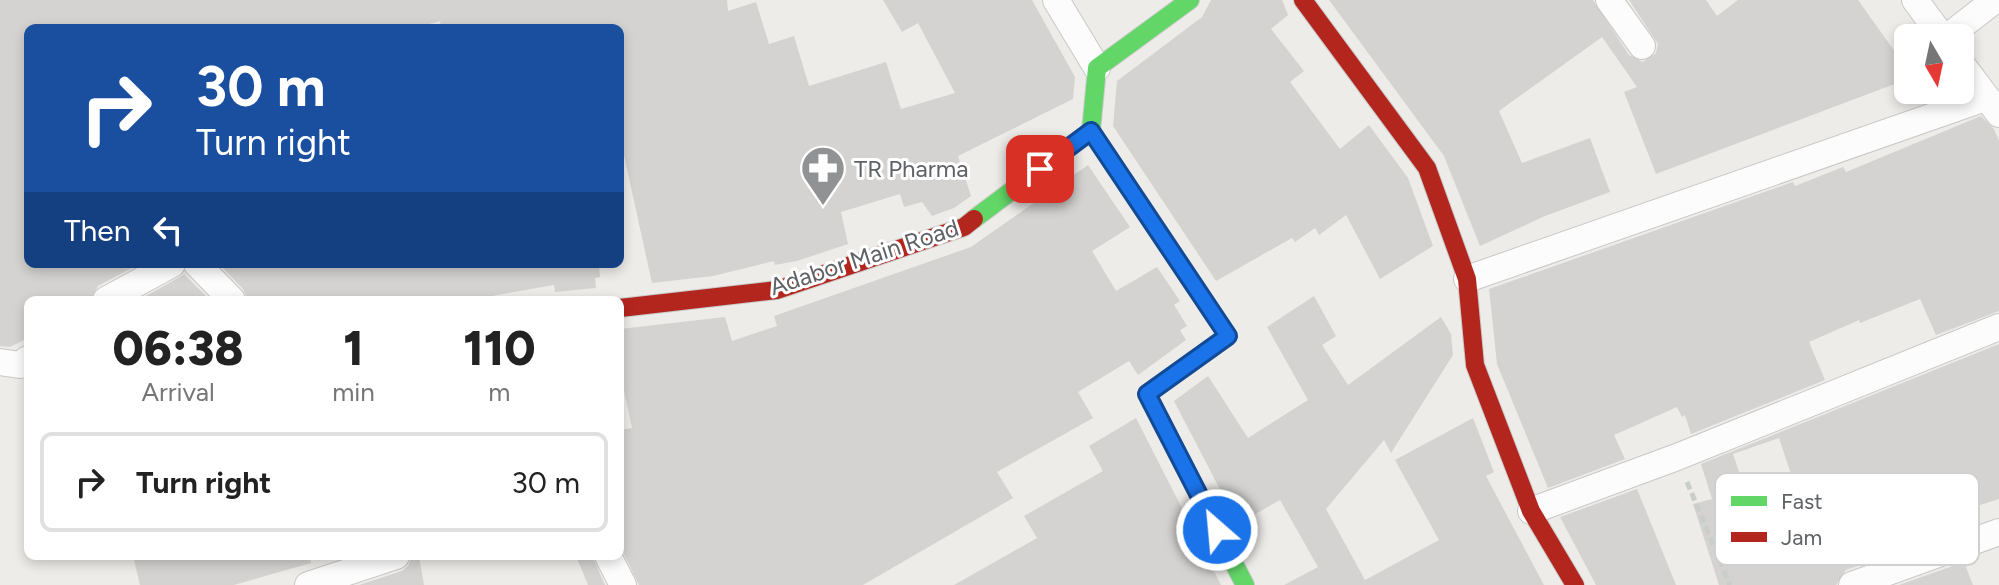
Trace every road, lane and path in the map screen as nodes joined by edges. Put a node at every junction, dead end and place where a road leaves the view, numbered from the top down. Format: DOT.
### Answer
graph roads {
  1 [pos="1056,0"];
  2 [pos="1190,0"];
  3 [pos="1303,0"];
  4 [pos="1609,0"];
  5 [pos="1915,0"];
  6 [pos="1995,0"];
  7 [pos="1933,24"];
  8 [pos="1963,24"];
  9 [pos="1642,46"];
  10 [pos="1097,68"];
  11 [pos="1974,81"];
  12 [pos="1992,106"];
  13 [pos="1091,131"];
  14 [pos="165,268"];
  15 [pos="201,268"];
  16 [pos="1467,279"];
  17 [pos="113,296"];
  18 [pos="228,296"];
  19 [pos="624,308"];
  20 [pos="1999,327"];
  21 [pos="0,362"];
  22 [pos="24,362"];
  23 [pos="1677,457"];
  24 [pos="1531,511"];
  25 [pos="1999,532"];
  26 [pos="1979,539"];
  27 [pos="1715,549"];
  28 [pos="384,560"];
  29 [pos="610,560"];
  30 [pos="1722,565"];
  31 [pos="1907,565"];
  32 [pos="308,585"];
  33 [pos="623,585"];
  34 [pos="1245,585"];
  35 [pos="1575,585"];
  36 [pos="1730,585"];
  37 [pos="1852,585"];
  1 -- 10 [label="street"];
  2 -- 10 [label="street"];
  3 -- 16 [label="street"];
  4 -- 9 [label="street"];
  5 -- 7 [label="street"];
  6 -- 8 [label="street"];
  10 -- 13 [label="street"];
  11 -- 12 [label="street"];
  12 -- 16 [label="street"];
  13 -- 19 [label="street, Adabor Main Road"];
  13 -- 34 [label="street"];
  14 -- 17 [label="street"];
  15 -- 18 [label="street"];
  16 -- 24 [label="street"];
  20 -- 23 [label="street"];
  21 -- 22 [label="street"];
  23 -- 24 [label="street"];
  23 -- 27 [label="path"];
  24 -- 35 [label="street"];
  25 -- 26 [label="street"];
  28 -- 32 [label="street"];
  29 -- 33 [label="street"];
  30 -- 36 [label="path"];
  31 -- 37 [label="street"];
}
